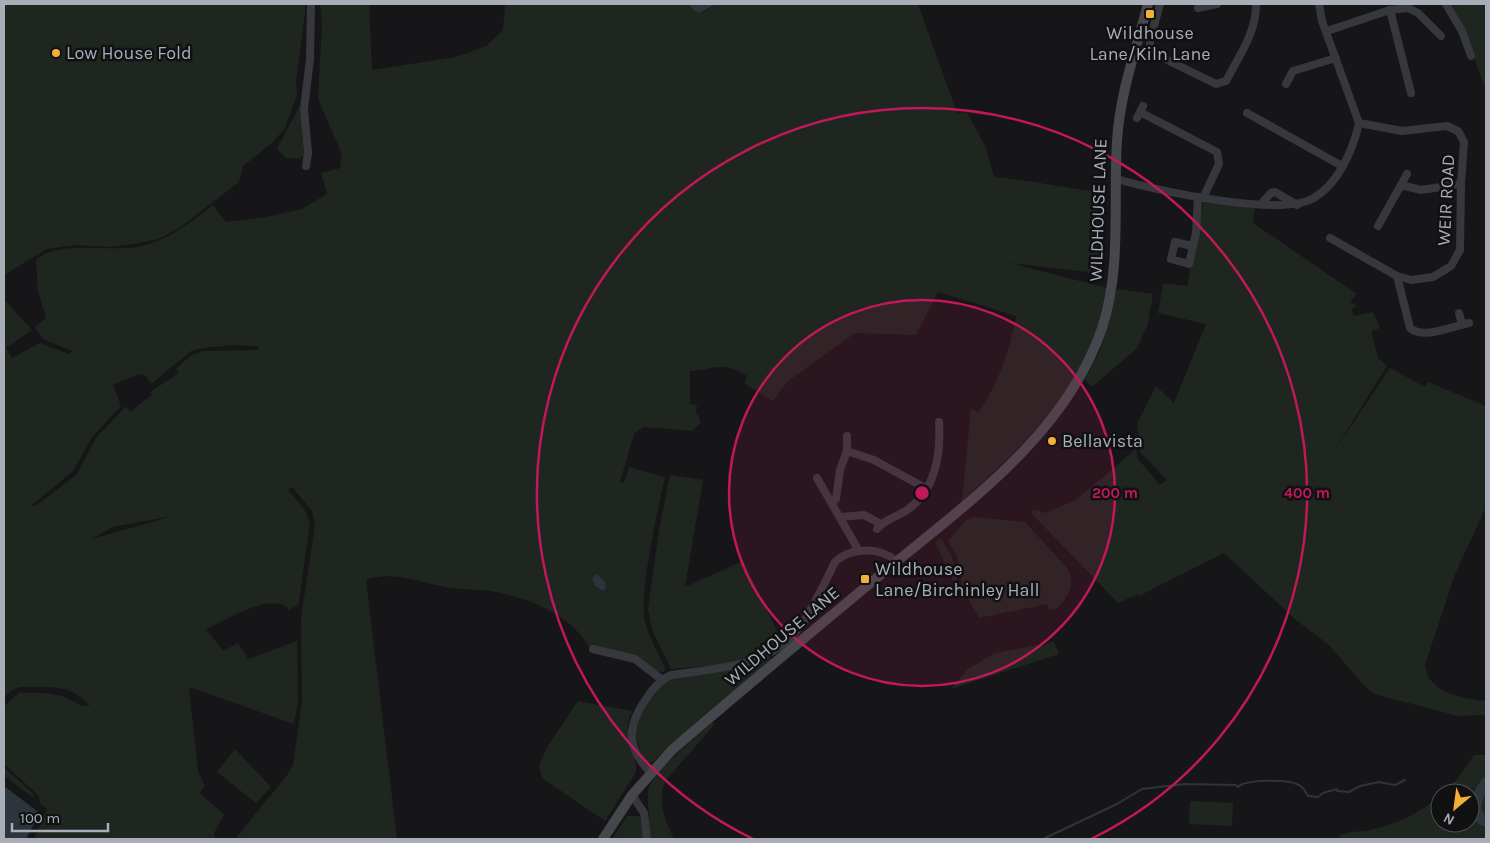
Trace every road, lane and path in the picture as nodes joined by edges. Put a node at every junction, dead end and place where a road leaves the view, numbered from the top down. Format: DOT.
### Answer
graph roads {
  1 [pos="312,4"];
  2 [pos="1148,4"];
  3 [pos="1160,4"];
  4 [pos="1217,4"];
  5 [pos="1256,4"];
  6 [pos="1318,4"];
  7 [pos="1446,4"];
  8 [pos="1408,6"];
  9 [pos="1198,8"];
  10 [pos="1390,10"];
  11 [pos="1327,30"];
  12 [pos="1441,36"];
  13 [pos="1471,56"];
  14 [pos="1336,58"];
  15 [pos="1286,84"];
  16 [pos="1411,93"];
  17 [pos="1140,112"];
  18 [pos="1247,113"];
  19 [pos="1359,123"];
  20 [pos="306,166"];
  21 [pos="1342,166"];
  22 [pos="1407,174"];
  23 [pos="1116,179"];
  24 [pos="1461,184"];
  25 [pos="1401,185"];
  26 [pos="1201,198"];
  27 [pos="1261,204"];
  28 [pos="1297,205"];
  29 [pos="1378,226"];
  30 [pos="1330,238"];
  31 [pos="1192,246"];
  32 [pos="1397,276"];
  33 [pos="1459,313"];
  34 [pos="939,422"];
  35 [pos="847,436"];
  36 [pos="848,451"];
  37 [pos="817,478"];
  38 [pos="926,489"];
  39 [pos="832,503"];
  40 [pos="840,517"];
  41 [pos="859,551"];
  42 [pos="896,561"];
  43 [pos="593,649"];
  44 [pos="661,679"];
  45 [pos="650,772"];
  46 [pos="632,795"];
  47 [pos="603,839"];
  48 [pos="647,839"];
  1 -- 20 [label="street"];
  2 -- 23 [label="main road, WILDHOUSE LANE"];
  3 -- 5 [label="street"];
  4 -- 9 [label="street"];
  6 -- 11 [label="street"];
  7 -- 13 [label="street"];
  8 -- 10 [label="street"];
  8 -- 12 [label="street"];
  10 -- 11 [label="street"];
  10 -- 16 [label="street"];
  11 -- 14 [label="street"];
  14 -- 15 [label="street"];
  14 -- 19 [label="street"];
  17 -- 26 [label="street"];
  18 -- 21 [label="street"];
  19 -- 21 [label="street"];
  19 -- 24 [label="street, WEIR ROAD"];
  21 -- 28 [label="street"];
  22 -- 25 [label="street"];
  23 -- 26 [label="street"];
  23 -- 42 [label="main road, WILDHOUSE LANE"];
  24 -- 25 [label="street"];
  24 -- 32 [label="street, WEIR ROAD"];
  25 -- 29 [label="street"];
  26 -- 27 [label="street"];
  26 -- 31 [label="street"];
  27 -- 28 [label="street"];
  27 -- 28 [label="street"];
  30 -- 32 [label="street, WEIR ROAD"];
  32 -- 33 [label="street"];
  34 -- 38 [label="street"];
  35 -- 36 [label="street"];
  36 -- 38 [label="street"];
  36 -- 39 [label="street"];
  37 -- 39 [label="street"];
  38 -- 40 [label="street"];
  39 -- 40 [label="street"];
  40 -- 41 [label="street"];
  41 -- 42 [label="street"];
  41 -- 44 [label="street"];
  42 -- 45 [label="main road, WILDHOUSE LANE"];
  43 -- 44 [label="street"];
  44 -- 45 [label="street"];
  45 -- 46 [label="main road, WILDHOUSE LANE"];
  46 -- 47 [label="main road, WILDHOUSE LANE"];
  46 -- 48 [label="street"];
}
